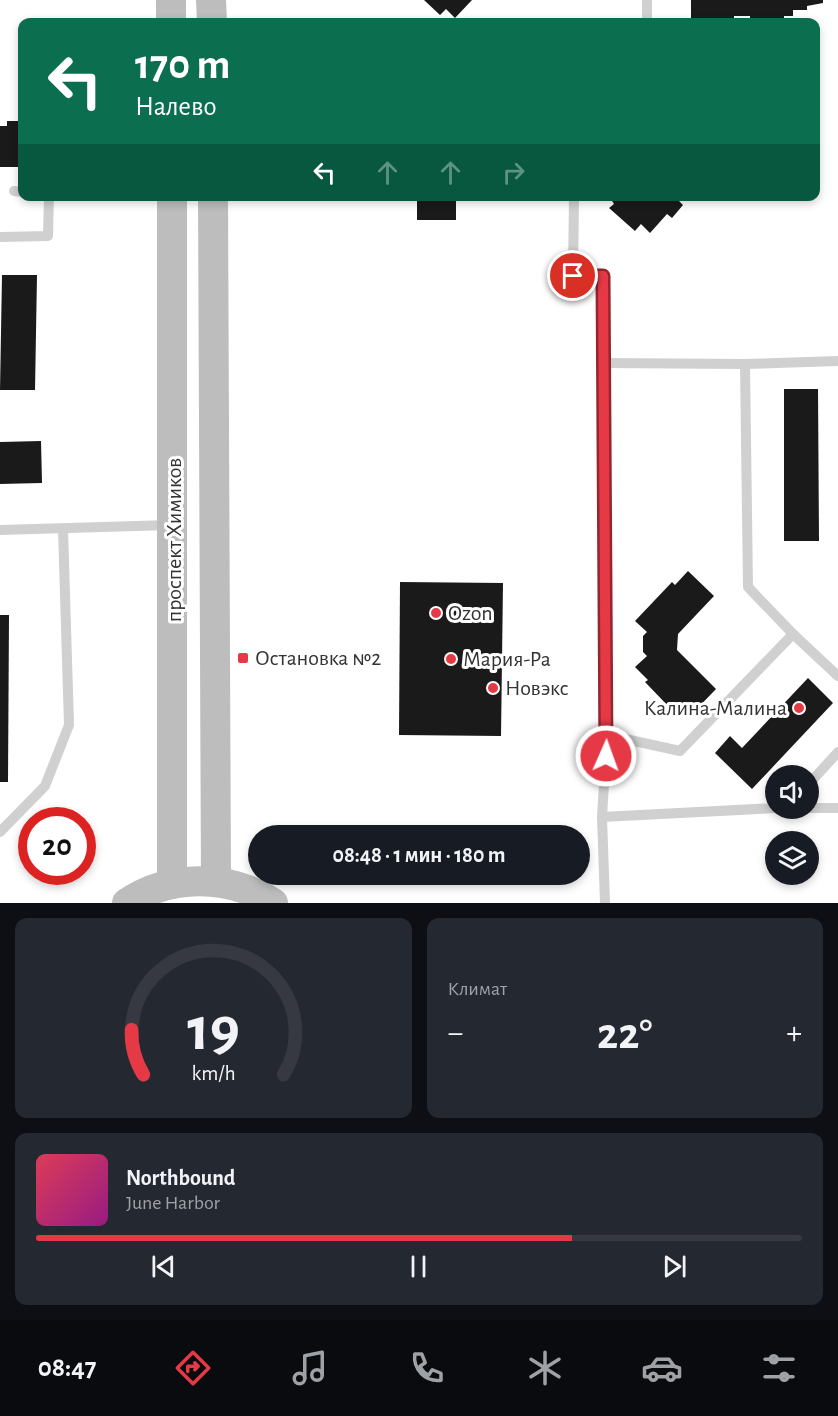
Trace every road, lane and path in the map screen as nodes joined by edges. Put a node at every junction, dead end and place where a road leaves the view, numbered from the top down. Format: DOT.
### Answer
graph roads {
  1 [pos="171,0"];
  2 [pos="212,0"];
  3 [pos="647,0"];
  4 [pos="171,18"];
  5 [pos="212,18"];
  6 [pos="647,18"];
  7 [pos="49,201"];
  8 [pos="172,201"];
  9 [pos="213,201"];
  10 [pos="574,201"];
  11 [pos="0,237"];
  12 [pos="838,362"];
  13 [pos="604,363"];
  14 [pos="745,364"];
  15 [pos="174,524"];
  16 [pos="63,529"];
  17 [pos="0,530"];
  18 [pos="793,634"];
  19 [pos="838,676"];
  20 [pos="607,735"];
  21 [pos="838,752"];
  22 [pos="819,773"];
  23 [pos="819,808"];
  24 [pos="838,808"];
  25 [pos="765,809"];
  26 [pos="602,817"];
  27 [pos="0,832"];
  28 [pos="216,882"];
  29 [pos="172,884"];
  30 [pos="126,903"];
  31 [pos="273,903"];
  32 [pos="605,903"];
  1 -- 4 [label="street"];
  2 -- 5 [label="street"];
  3 -- 6 [label="lane"];
  7 -- 11 [label="lane"];
  8 -- 15 [label="street, проспект Химиков"];
  9 -- 28 [label="street, проспект Химиков"];
  10 -- 13 [label="lane"];
  12 -- 14 [label="lane"];
  13 -- 14 [label="lane"];
  13 -- 20 [label="lane"];
  14 -- 18 [label="lane"];
  15 -- 16 [label="lane"];
  15 -- 29 [label="street, проспект Химиков"];
  16 -- 17 [label="lane"];
  16 -- 27 [label="lane"];
  18 -- 19 [label="lane"];
  18 -- 20 [label="lane"];
  20 -- 26 [label="lane"];
  21 -- 22 [label="lane"];
  23 -- 24 [label="lane"];
  25 -- 26 [label="lane"];
  26 -- 32 [label="lane"];
  28 -- 29 [label="street"];
  28 -- 31 [label="street"];
  29 -- 30 [label="street"];
}
